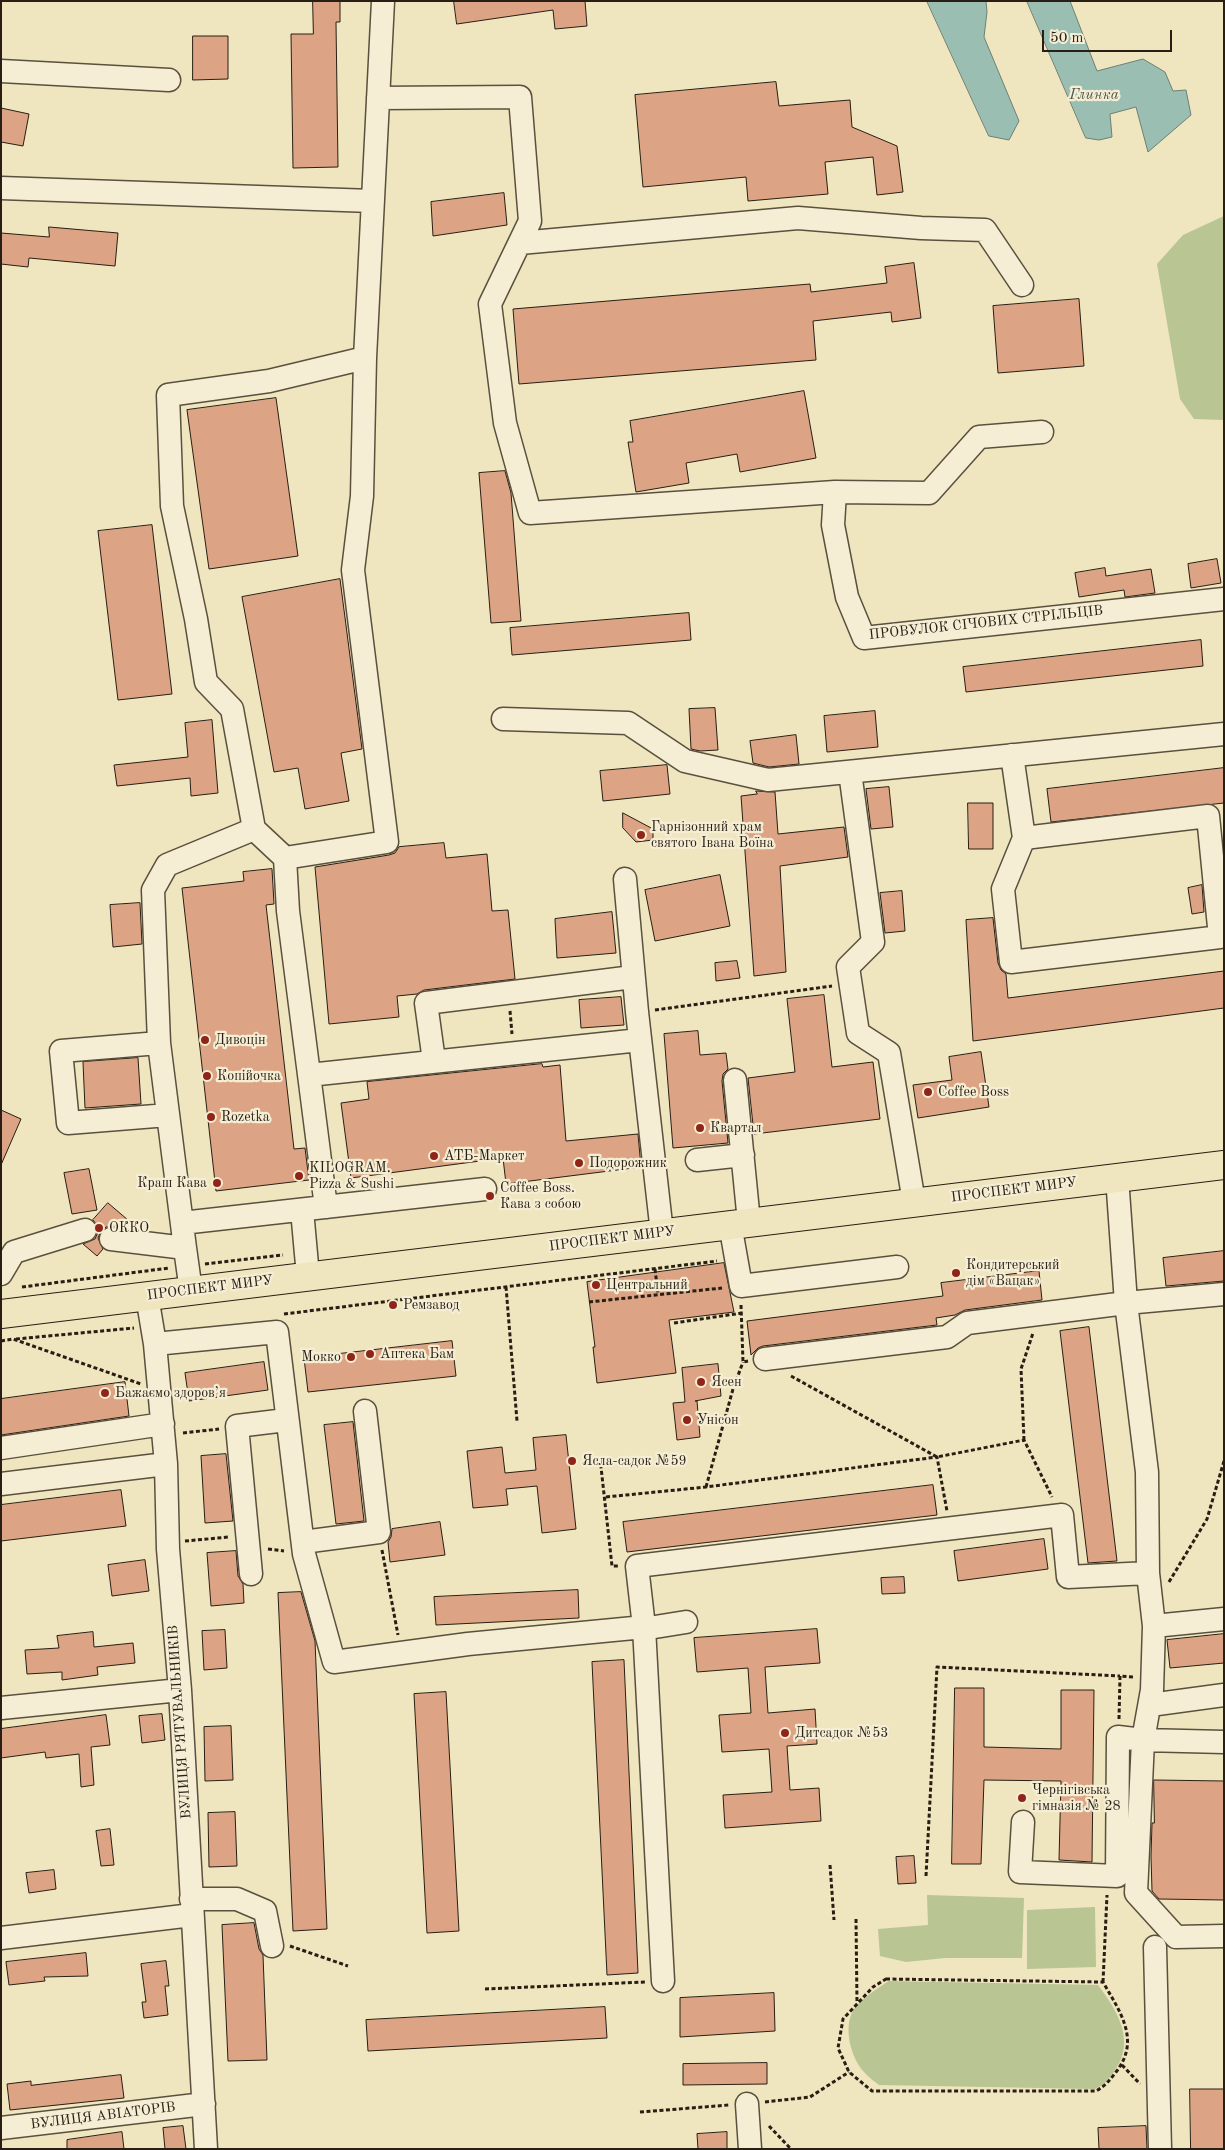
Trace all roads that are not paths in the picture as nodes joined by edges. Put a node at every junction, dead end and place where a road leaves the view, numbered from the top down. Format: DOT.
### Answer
graph roads {
  1 [pos="383,1"];
  2 [pos="1,71"];
  3 [pos="169,80"];
  4 [pos="378,98"];
  5 [pos="1,188"];
  6 [pos="372,201"];
  7 [pos="520,243"];
  8 [pos="1022,285"];
  9 [pos="365,358"];
  10 [pos="1042,432"];
  11 [pos="835,492"];
  12 [pos="1224,599"];
  13 [pos="503,719"];
  14 [pos="1224,734"];
  15 [pos="1012,755"];
  16 [pos="850,772"];
  17 [pos="254,829"];
  18 [pos="1024,838"];
  19 [pos="1217,845"];
  20 [pos="285,858"];
  21 [pos="625,879"];
  22 [pos="633,977"];
  23 [pos="640,1040"];
  24 [pos="158,1042"];
  25 [pos="434,1062"];
  26 [pos="309,1075"];
  27 [pos="735,1080"];
  28 [pos="168,1115"];
  29 [pos="743,1155"];
  30 [pos="698,1160"];
  31 [pos="1224,1165"];
  32 [pos="1117,1177"];
  33 [pos="484,1190"];
  34 [pos="914,1202"];
  35 [pos="326,1207"];
  36 [pos="302,1210"];
  37 [pos="182,1222"];
  38 [pos="739,1223"];
  39 [pos="85,1230"];
  40 [pos="662,1233"];
  41 [pos="111,1239"];
  42 [pos="307,1264"];
  43 [pos="897,1267"];
  44 [pos="187,1268"];
  45 [pos="1,1274"];
  46 [pos="1224,1294"];
  47 [pos="148,1296"];
  48 [pos="1126,1303"];
  49 [pos="1,1314"];
  50 [pos="154,1335"];
  51 [pos="754,1360"];
  52 [pos="365,1411"];
  53 [pos="286,1420"];
  54 [pos="163,1429"];
  55 [pos="1,1448"];
  56 [pos="166,1464"];
  57 [pos="1,1484"];
  58 [pos="303,1548"];
  59 [pos="1148,1573"];
  60 [pos="250,1574"];
  61 [pos="1153,1618"];
  62 [pos="1224,1618"];
  63 [pos="686,1622"];
  64 [pos="644,1626"];
  65 [pos="180,1690"];
  66 [pos="1224,1695"];
  67 [pos="1150,1705"];
  68 [pos="1,1708"];
  69 [pos="1143,1740"];
  70 [pos="1224,1742"];
  71 [pos="1023,1822"];
  72 [pos="1120,1877"];
  73 [pos="191,1907"];
  74 [pos="1224,1936"];
  75 [pos="1,1938"];
  76 [pos="272,1943"];
  77 [pos="1154,1947"];
  78 [pos="663,1981"];
  79 [pos="204,2104"];
  80 [pos="747,2104"];
  81 [pos="1,2128"];
  82 [pos="206,2149"];
  83 [pos="750,2149"];
  84 [pos="1160,2149"];
  1 -- 4 [label="street"];
  2 -- 3 [label="street"];
  4 -- 6 [label="street"];
  4 -- 7 [label="street"];
  5 -- 6 [label="street"];
  6 -- 9 [label="street"];
  7 -- 8 [label="street"];
  7 -- 11 [label="street"];
  9 -- 17 [label="street"];
  9 -- 20 [label="street"];
  10 -- 11 [label="street"];
  11 -- 12 [label="street, ПРОВУЛОК СІЧОВИХ СТРІЛЬЦІВ"];
  13 -- 16 [label="street"];
  14 -- 15 [label="street"];
  15 -- 16 [label="street"];
  15 -- 18 [label="street"];
  16 -- 34 [label="street"];
  17 -- 20 [label="street"];
  17 -- 24 [label="street"];
  18 -- 19 [label="street"];
  18 -- 19 [label="street"];
  20 -- 26 [label="street"];
  21 -- 22 [label="street"];
  22 -- 23 [label="street"];
  22 -- 25 [label="street"];
  23 -- 25 [label="street"];
  23 -- 40 [label="street"];
  24 -- 28 [label="street"];
  24 -- 28 [label="street"];
  25 -- 26 [label="street"];
  26 -- 35 [label="street"];
  27 -- 29 [label="street"];
  28 -- 37 [label="street"];
  29 -- 30 [label="street"];
  29 -- 38 [label="street"];
  31 -- 32 [label="main road, ПРОСПЕКТ МИРУ"];
  32 -- 34 [label="main road, ПРОСПЕКТ МИРУ"];
  32 -- 48 [label="street"];
  33 -- 35 [label="street"];
  34 -- 38 [label="main road, ПРОСПЕКТ МИРУ"];
  35 -- 36 [label="street"];
  36 -- 37 [label="street"];
  36 -- 42 [label="street"];
  37 -- 44 [label="street"];
  38 -- 40 [label="main road, ПРОСПЕКТ МИРУ"];
  38 -- 43 [label="street"];
  39 -- 45 [label="street"];
  40 -- 42 [label="main road, ПРОСПЕКТ МИРУ"];
  41 -- 44 [label="street"];
  42 -- 44 [label="main road, ПРОСПЕКТ МИРУ"];
  44 -- 47 [label="main road, ПРОСПЕКТ МИРУ"];
  46 -- 48 [label="street"];
  47 -- 49 [label="main road, ПРОСПЕКТ МИРУ"];
  47 -- 50 [label="street, ВУЛИЦЯ РЯТУВАЛЬНИКІВ"];
  48 -- 51 [label="street"];
  48 -- 59 [label="street"];
  50 -- 53 [label="street"];
  50 -- 54 [label="street, ВУЛИЦЯ РЯТУВАЛЬНИКІВ"];
  52 -- 58 [label="street"];
  53 -- 58 [label="street"];
  53 -- 60 [label="street"];
  54 -- 55 [label="street"];
  54 -- 56 [label="street, ВУЛИЦЯ РЯТУВАЛЬНИКІВ"];
  56 -- 57 [label="street"];
  56 -- 65 [label="street, ВУЛИЦЯ РЯТУВАЛЬНИКІВ"];
  58 -- 64 [label="street"];
  59 -- 61 [label="street"];
  59 -- 64 [label="street"];
  61 -- 62 [label="street"];
  61 -- 67 [label="street"];
  63 -- 64 [label="street"];
  64 -- 78 [label="street"];
  65 -- 68 [label="street"];
  65 -- 73 [label="street, ВУЛИЦЯ РЯТУВАЛЬНИКІВ"];
  66 -- 67 [label="street"];
  67 -- 69 [label="street"];
  69 -- 70 [label="street"];
  69 -- 72 [label="street"];
  69 -- 72 [label="street"];
  71 -- 72 [label="street"];
  72 -- 74 [label="street"];
  73 -- 75 [label="street"];
  73 -- 76 [label="street"];
  73 -- 79 [label="street, ВУЛИЦЯ РЯТУВАЛЬНИКІВ"];
  77 -- 84 [label="street"];
  79 -- 81 [label="street, ВУЛИЦЯ АВІАТОРІВ"];
  79 -- 82 [label="street, ВУЛИЦЯ РЯТУВАЛЬНИКІВ"];
  80 -- 83 [label="street"];
}
